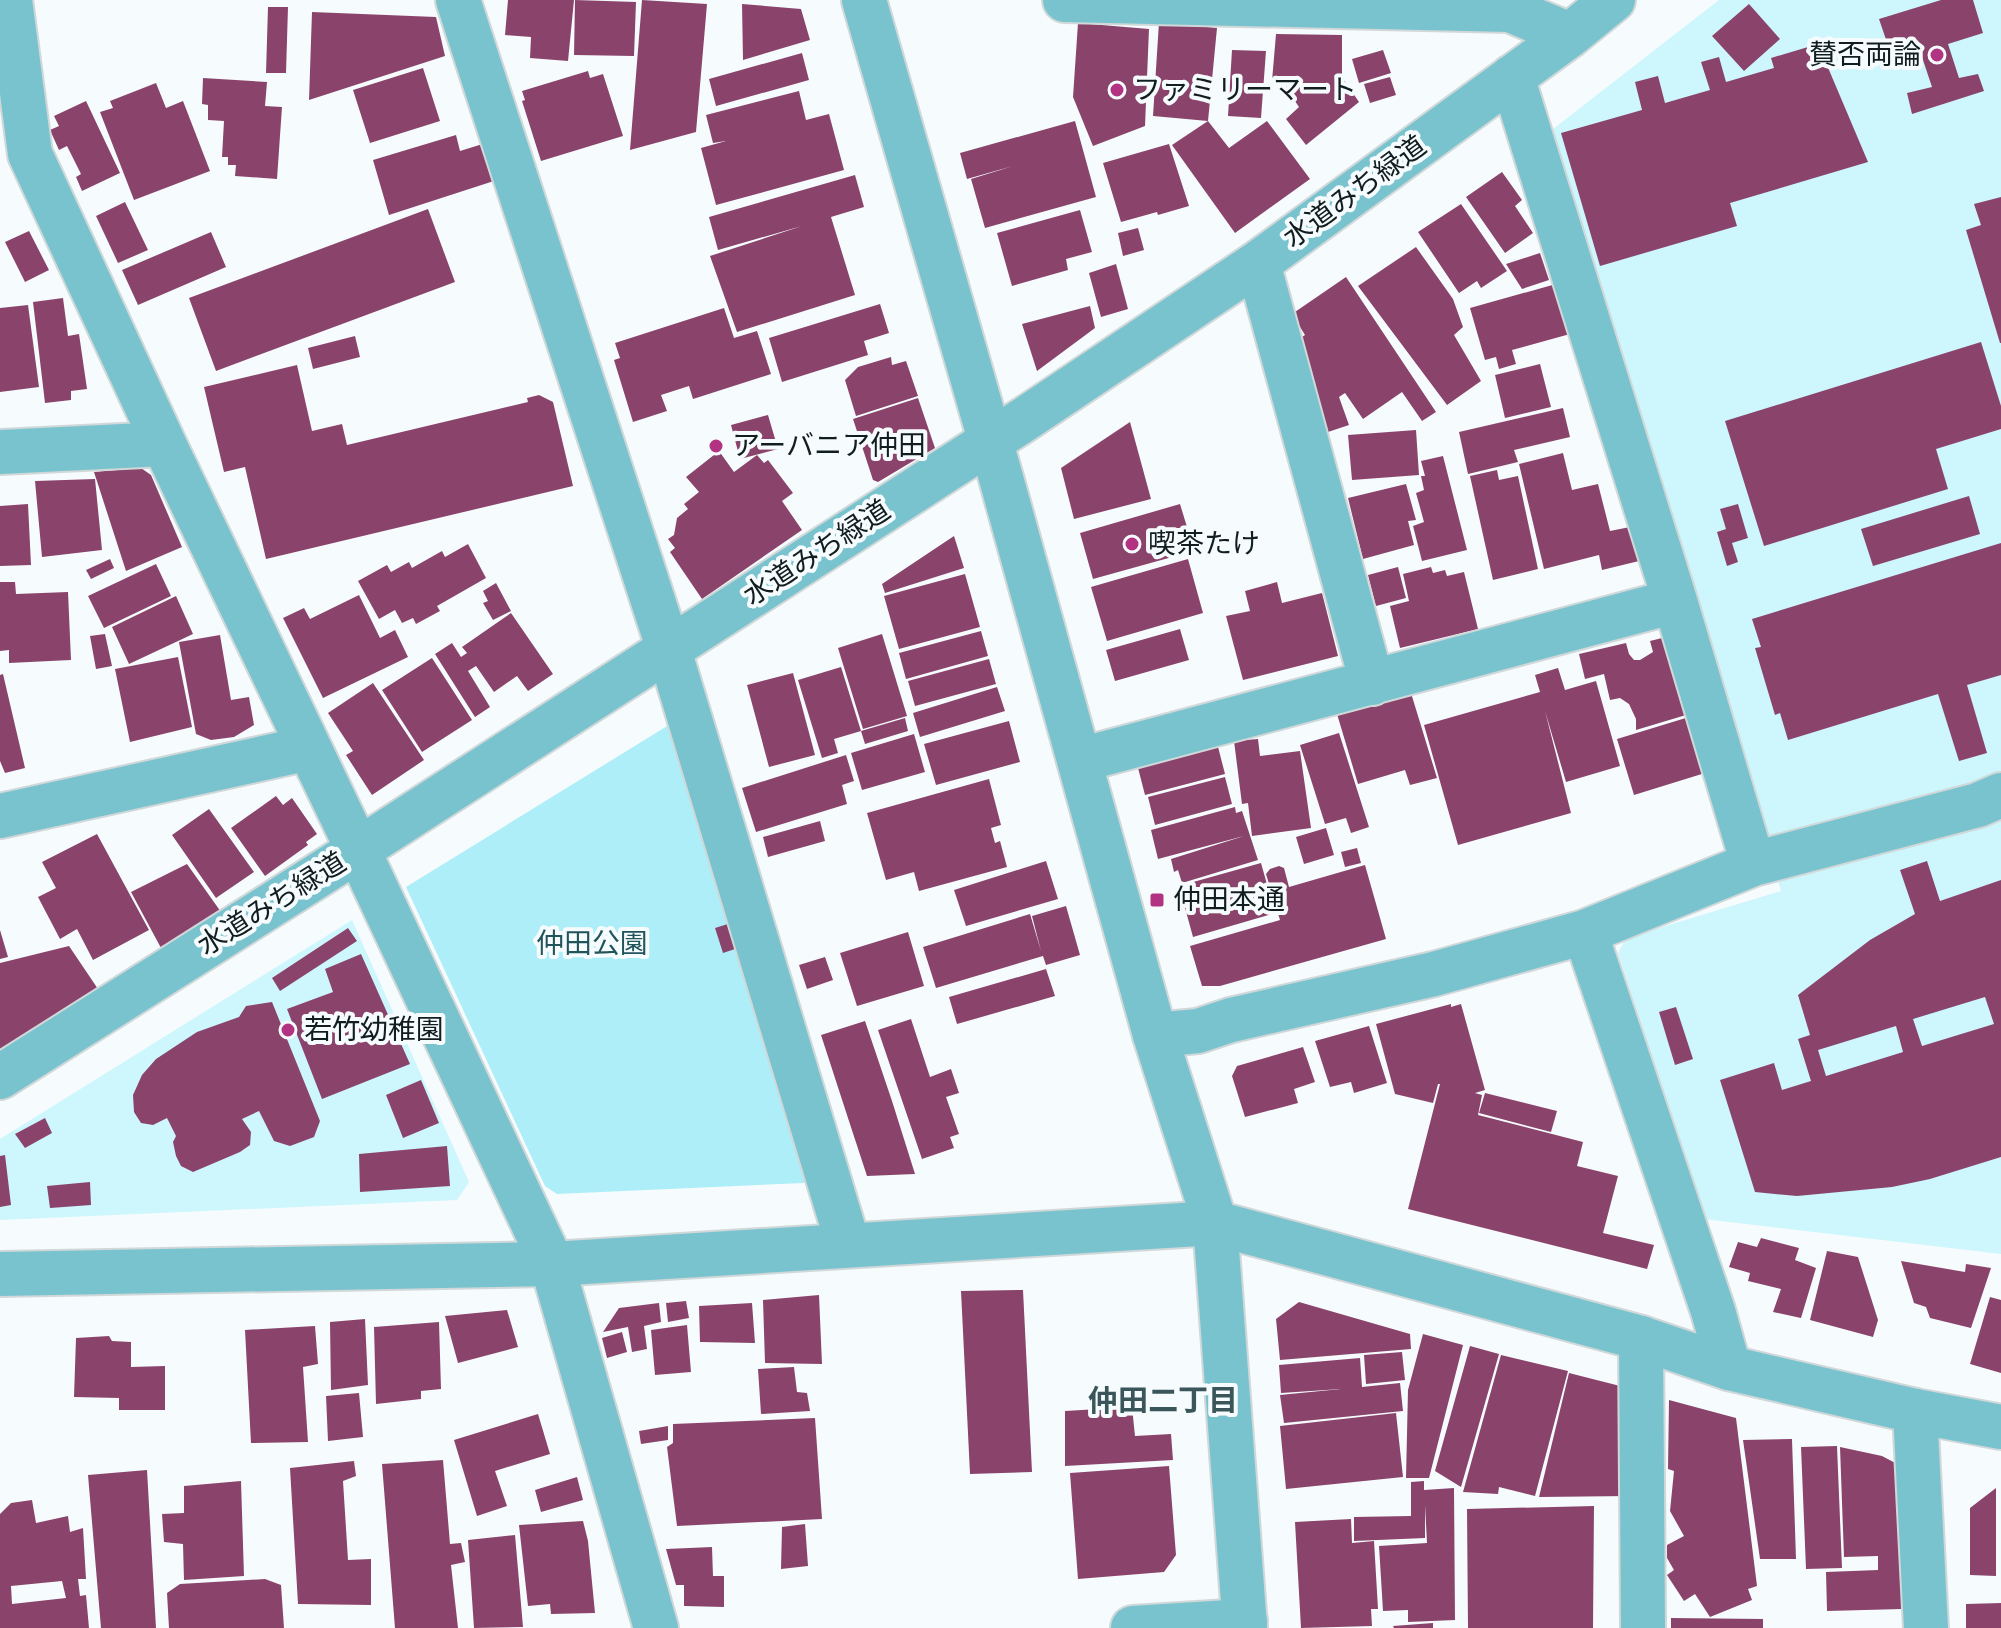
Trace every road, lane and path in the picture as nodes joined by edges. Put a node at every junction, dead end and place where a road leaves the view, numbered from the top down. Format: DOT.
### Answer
graph roads {
  1 [pos="10,0"];
  2 [pos="458,0"];
  3 [pos="864,0"];
  4 [pos="1065,0"];
  5 [pos="1613,0"];
  6 [pos="1160,1"];
  7 [pos="1510,5"];
  8 [pos="1570,35"];
  9 [pos="1512,77"];
  10 [pos="1258,263"];
  11 [pos="990,441"];
  12 [pos="164,444"];
  13 [pos="0,452"];
  14 [pos="1675,601"];
  15 [pos="669,650"];
  16 [pos="1372,683"];
  17 [pos="309,748"];
  18 [pos="1080,760"];
  19 [pos="2001,795"];
  20 [pos="0,816"];
  21 [pos="358,850"];
  22 [pos="1753,864"];
  23 [pos="1585,932"];
  24 [pos="1155,1035"];
  25 [pos="0,1077"];
  26 [pos="1215,1223"];
  27 [pos="848,1244"];
  28 [pos="552,1264"];
  29 [pos="0,1274"];
  30 [pos="1641,1338"];
  31 [pos="1729,1368"];
  32 [pos="1915,1411"];
  33 [pos="2001,1427"];
  34 [pos="1245,1624"];
  35 [pos="656,1628"];
  36 [pos="1133,1628"];
  37 [pos="1643,1628"];
  38 [pos="1926,1628"];
  1 -- 12 [label="street"];
  2 -- 15 [label="street"];
  3 -- 11 [label="street"];
  4 -- 6 [label="street"];
  5 -- 8 [label="street, 水道みち緑道"];
  6 -- 7 [label="street"];
  7 -- 8 [label="street"];
  8 -- 9 [label="street, 水道みち緑道"];
  9 -- 10 [label="street, 水道みち緑道"];
  9 -- 14 [label="street"];
  10 -- 11 [label="street, 水道みち緑道"];
  10 -- 16 [label="street"];
  11 -- 15 [label="street, 水道みち緑道"];
  11 -- 18 [label="street"];
  12 -- 13 [label="street"];
  12 -- 17 [label="street"];
  14 -- 16 [label="street"];
  14 -- 22 [label="street"];
  15 -- 21 [label="street, 水道みち緑道"];
  15 -- 27 [label="street"];
  16 -- 18 [label="street"];
  17 -- 20 [label="street"];
  17 -- 21 [label="street"];
  18 -- 24 [label="street"];
  19 -- 22 [label="street"];
  21 -- 25 [label="street, 水道みち緑道"];
  21 -- 28 [label="street"];
  22 -- 23 [label="street"];
  23 -- 24 [label="street"];
  23 -- 31 [label="street"];
  24 -- 26 [label="street"];
  26 -- 27 [label="street"];
  26 -- 30 [label="street"];
  26 -- 34 [label="street"];
  27 -- 28 [label="street"];
  28 -- 29 [label="street"];
  28 -- 35 [label="street"];
  30 -- 31 [label="street"];
  30 -- 37 [label="street"];
  31 -- 32 [label="street"];
  32 -- 33 [label="street"];
  32 -- 38 [label="street"];
  34 -- 36 [label="street"];
}
